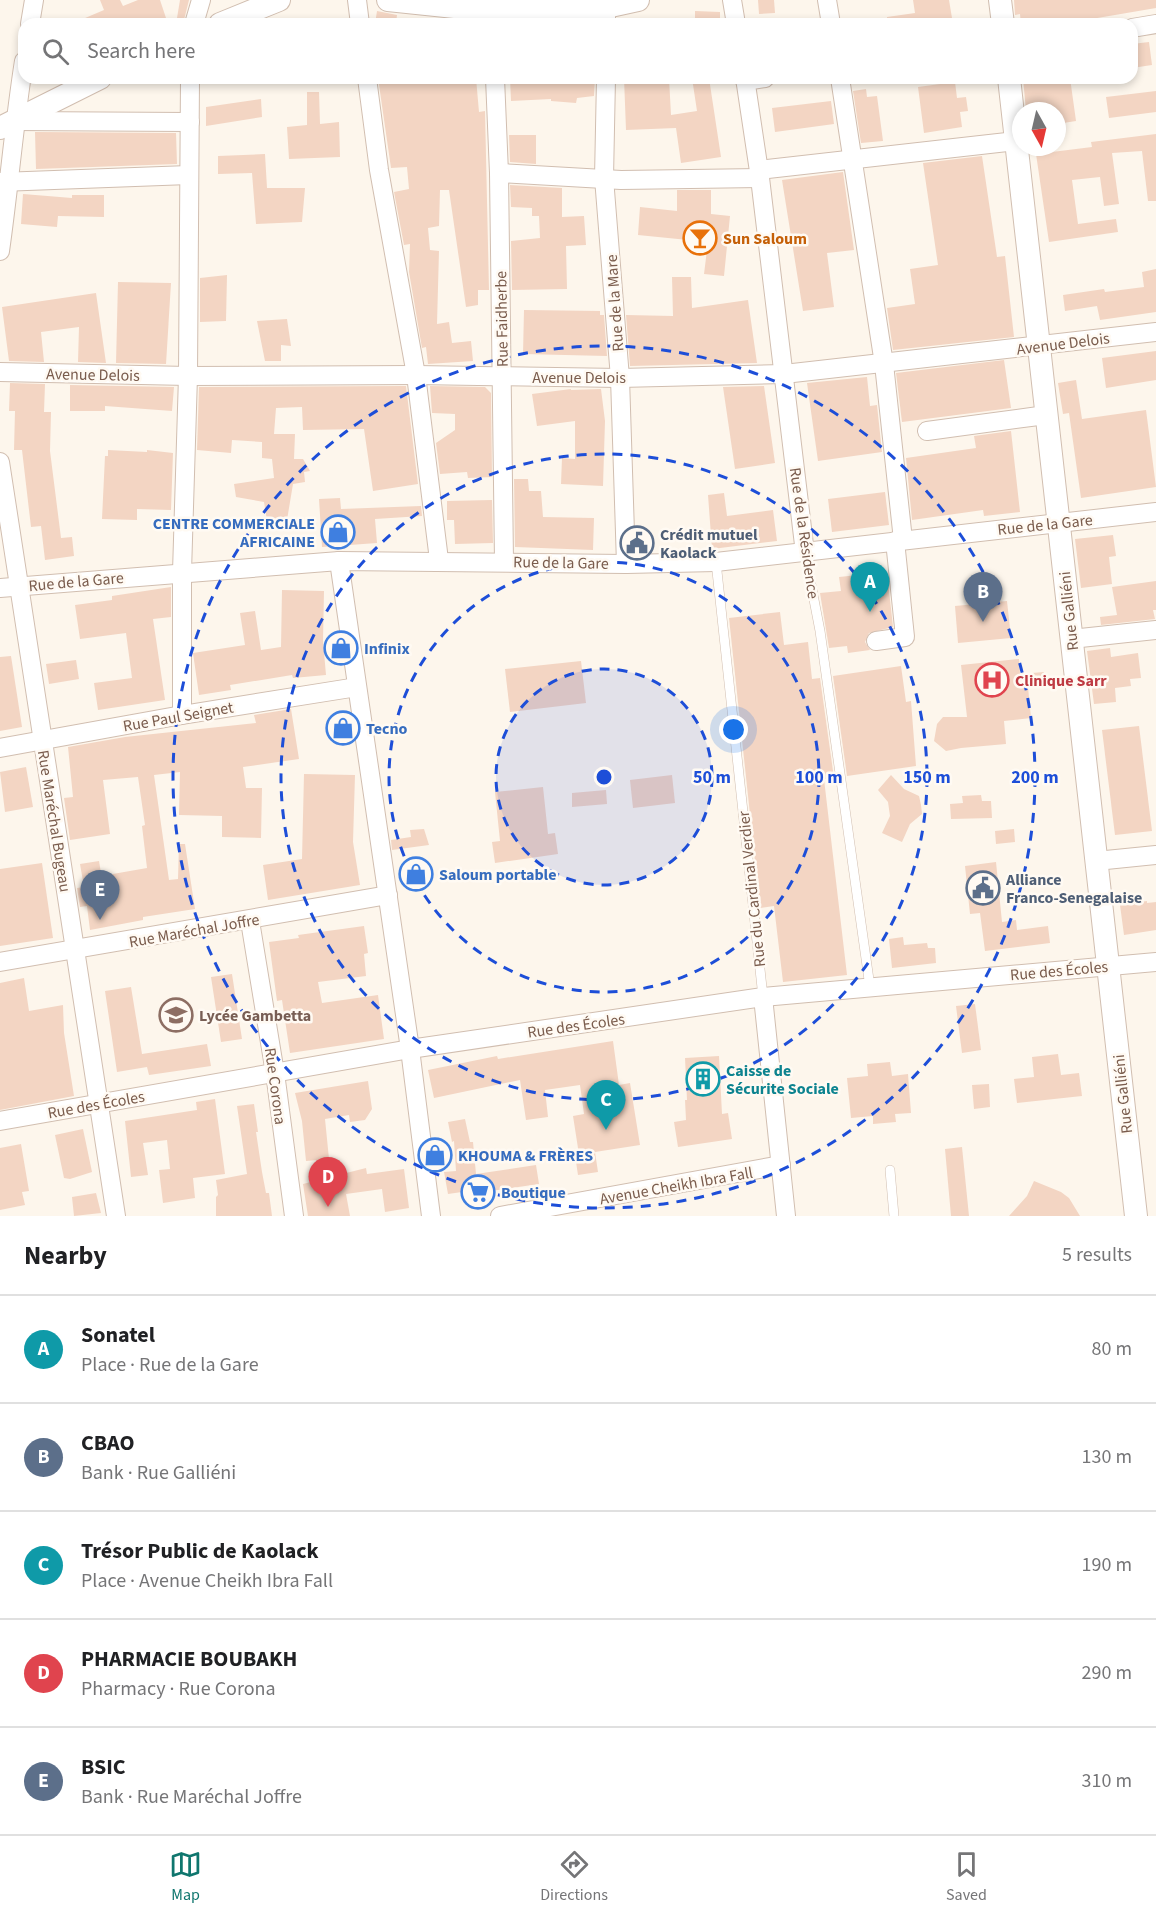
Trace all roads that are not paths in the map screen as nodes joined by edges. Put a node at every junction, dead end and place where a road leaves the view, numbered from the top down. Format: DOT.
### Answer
graph roads {
  1 [pos="34,0"];
  2 [pos="201,0"];
  3 [pos="279,0"];
  4 [pos="357,0"];
  5 [pos="388,0"];
  6 [pos="638,0"];
  7 [pos="732,0"];
  8 [pos="827,0"];
  9 [pos="1000,0"];
  10 [pos="606,10"];
  11 [pos="492,12"];
  12 [pos="31,18"];
  13 [pos="196,18"];
  14 [pos="235,18"];
  15 [pos="359,18"];
  16 [pos="735,18"];
  17 [pos="830,18"];
  18 [pos="1002,18"];
  19 [pos="1156,24"];
  20 [pos="1138,27"];
  21 [pos="18,84"];
  22 [pos="88,84"];
  23 [pos="190,84"];
  24 [pos="368,84"];
  25 [pos="495,84"];
  26 [pos="606,84"];
  27 [pos="746,84"];
  28 [pos="841,84"];
  29 [pos="1010,84"];
  30 [pos="1012,105"];
  31 [pos="190,122"];
  32 [pos="7,125"];
  33 [pos="1012,141"];
  34 [pos="1018,156"];
  35 [pos="852,161"];
  36 [pos="499,173"];
  37 [pos="759,174"];
  38 [pos="189,175"];
  39 [pos="604,178"];
  40 [pos="5,181"];
  41 [pos="0,251"];
  42 [pos="1156,332"];
  43 [pos="1039,346"];
  44 [pos="884,364"];
  45 [pos="0,372"];
  46 [pos="784,374"];
  47 [pos="416,375"];
  48 [pos="188,376"];
  49 [pos="502,377"];
  50 [pos="620,378"];
  51 [pos="1046,415"];
  52 [pos="927,431"];
  53 [pos="0,462"];
  54 [pos="1156,512"];
  55 [pos="1058,522"];
  56 [pos="899,541"];
  57 [pos="805,553"];
  58 [pos="439,560"];
  59 [pos="339,561"];
  60 [pos="504,561"];
  61 [pos="716,562"];
  62 [pos="626,564"];
  63 [pos="182,572"];
  64 [pos="21,586"];
  65 [pos="0,588"];
  66 [pos="1156,630"];
  67 [pos="1071,639"];
  68 [pos="876,641"];
  69 [pos="357,687"];
  70 [pos="182,715"];
  71 [pos="43,740"];
  72 [pos="0,748"];
  73 [pos="1156,855"];
  74 [pos="1096,861"];
  75 [pos="388,896"];
  76 [pos="250,921"];
  77 [pos="76,950"];
  78 [pos="0,962"];
  79 [pos="1156,962"];
  80 [pos="1108,965"];
  81 [pos="870,987"];
  82 [pos="763,997"];
  83 [pos="410,1049"];
  84 [pos="274,1073"];
  85 [pos="99,1104"];
  86 [pos="0,1121"];
  87 [pos="781,1165"];
  88 [pos="890,1170"];
  89 [pos="545,1212"];
  90 [pos="116,1216"];
  91 [pos="294,1216"];
  92 [pos="431,1216"];
  93 [pos="500,1216"];
  94 [pos="786,1216"];
  95 [pos="894,1216"];
  96 [pos="1136,1216"];
  1 -- 12 [label="street"];
  2 -- 13 [label="street"];
  3 -- 14 [label="street"];
  4 -- 15 [label="street"];
  5 -- 11 [label="street"];
  6 -- 10 [label="street"];
  7 -- 16 [label="street"];
  8 -- 17 [label="street"];
  9 -- 18 [label="street"];
  10 -- 11 [label="street"];
  19 -- 20 [label="street"];
  21 -- 32 [label="street"];
  22 -- 32 [label="street"];
  23 -- 31 [label="street"];
  24 -- 47 [label="street"];
  25 -- 36 [label="street, Rue Faidherbe"];
  26 -- 39 [label="street, Rue de la Mare"];
  27 -- 37 [label="street, Rue de la Résidence"];
  28 -- 35 [label="street"];
  29 -- 30 [label="street, Rue Galliéni"];
  31 -- 32 [label="street"];
  31 -- 38 [label="street"];
  32 -- 40 [label="street"];
  33 -- 35 [label="street"];
  34 -- 43 [label="street, Rue Galliéni"];
  35 -- 37 [label="street"];
  35 -- 44 [label="street"];
  36 -- 39 [label="street"];
  36 -- 49 [label="street, Rue Faidherbe"];
  37 -- 39 [label="street"];
  37 -- 46 [label="street, Rue de la Résidence"];
  38 -- 40 [label="street"];
  38 -- 48 [label="street"];
  39 -- 50 [label="street, Rue de la Mare"];
  40 -- 41 [label="street"];
  42 -- 43 [label="street, Avenue Delois"];
  43 -- 44 [label="street, Avenue Delois"];
  43 -- 51 [label="street, Rue Galliéni"];
  44 -- 46 [label="street, Avenue Delois"];
  44 -- 56 [label="street"];
  45 -- 48 [label="street, Avenue Delois"];
  46 -- 50 [label="street, Avenue Delois"];
  46 -- 57 [label="street, Rue de la Résidence"];
  47 -- 48 [label="street, Avenue Delois"];
  47 -- 49 [label="street, Avenue Delois"];
  47 -- 58 [label="street"];
  48 -- 63 [label="street"];
  49 -- 50 [label="street, Avenue Delois"];
  49 -- 60 [label="street, Rue Faidherbe"];
  50 -- 62 [label="street, Rue de la Mare"];
  51 -- 52 [label="street"];
  51 -- 55 [label="street, Rue Galliéni"];
  53 -- 64 [label="street, Rue Maréchal Bugeau"];
  54 -- 55 [label="street, Rue de la Gare"];
  55 -- 56 [label="street, Rue de la Gare"];
  55 -- 67 [label="street, Rue Galliéni"];
  56 -- 57 [label="street, Rue de la Gare"];
  56 -- 68 [label="street"];
  57 -- 61 [label="street, Rue de la Gare"];
  57 -- 81 [label="lane, Rue de la Résidence"];
  58 -- 59 [label="street, Rue de la Gare"];
  58 -- 60 [label="street, Rue de la Gare"];
  59 -- 63 [label="street, Rue de la Gare"];
  59 -- 69 [label="street"];
  60 -- 62 [label="street, Rue de la Gare"];
  61 -- 62 [label="street, Rue de la Gare"];
  61 -- 82 [label="lane, Rue du Cardinal Verdier"];
  63 -- 64 [label="street, Rue de la Gare"];
  63 -- 70 [label="street"];
  64 -- 65 [label="street, Rue de la Gare"];
  64 -- 71 [label="street, Rue Maréchal Bugeau"];
  66 -- 67 [label="street"];
  67 -- 74 [label="street, Rue Galliéni"];
  69 -- 70 [label="street, Rue Paul Seignet"];
  69 -- 75 [label="street"];
  70 -- 71 [label="street, Rue Paul Seignet"];
  71 -- 72 [label="street, Rue Paul Seignet"];
  71 -- 77 [label="street, Rue Maréchal Bugeau"];
  73 -- 74 [label="street"];
  74 -- 80 [label="street, Rue Galliéni"];
  75 -- 76 [label="street, Rue Maréchal Joffre"];
  75 -- 83 [label="street"];
  76 -- 77 [label="street, Rue Maréchal Joffre"];
  76 -- 84 [label="street, Rue Corona"];
  77 -- 78 [label="street, Rue Maréchal Joffre"];
  77 -- 85 [label="street, Rue Maréchal Bugeau"];
  79 -- 80 [label="street, Rue des Écoles"];
  80 -- 81 [label="street, Rue des Écoles"];
  80 -- 96 [label="street, Rue Galliéni"];
  81 -- 82 [label="street, Rue des Écoles"];
  82 -- 83 [label="street, Rue des Écoles"];
  82 -- 87 [label="street, Rue du Cardinal Verdier"];
  83 -- 84 [label="street, Rue des Écoles"];
  83 -- 92 [label="street"];
  84 -- 85 [label="street, Rue des Écoles"];
  84 -- 91 [label="street, Rue Corona"];
  85 -- 86 [label="street, Rue des Écoles"];
  85 -- 90 [label="street, Rue Maréchal Bugeau"];
  87 -- 89 [label="street, Avenue Cheikh Ibra Fall"];
  87 -- 94 [label="street, Rue du Cardinal Verdier"];
  88 -- 95 [label="lane"];
  89 -- 93 [label="street, Avenue Cheikh Ibra Fall"];
}
